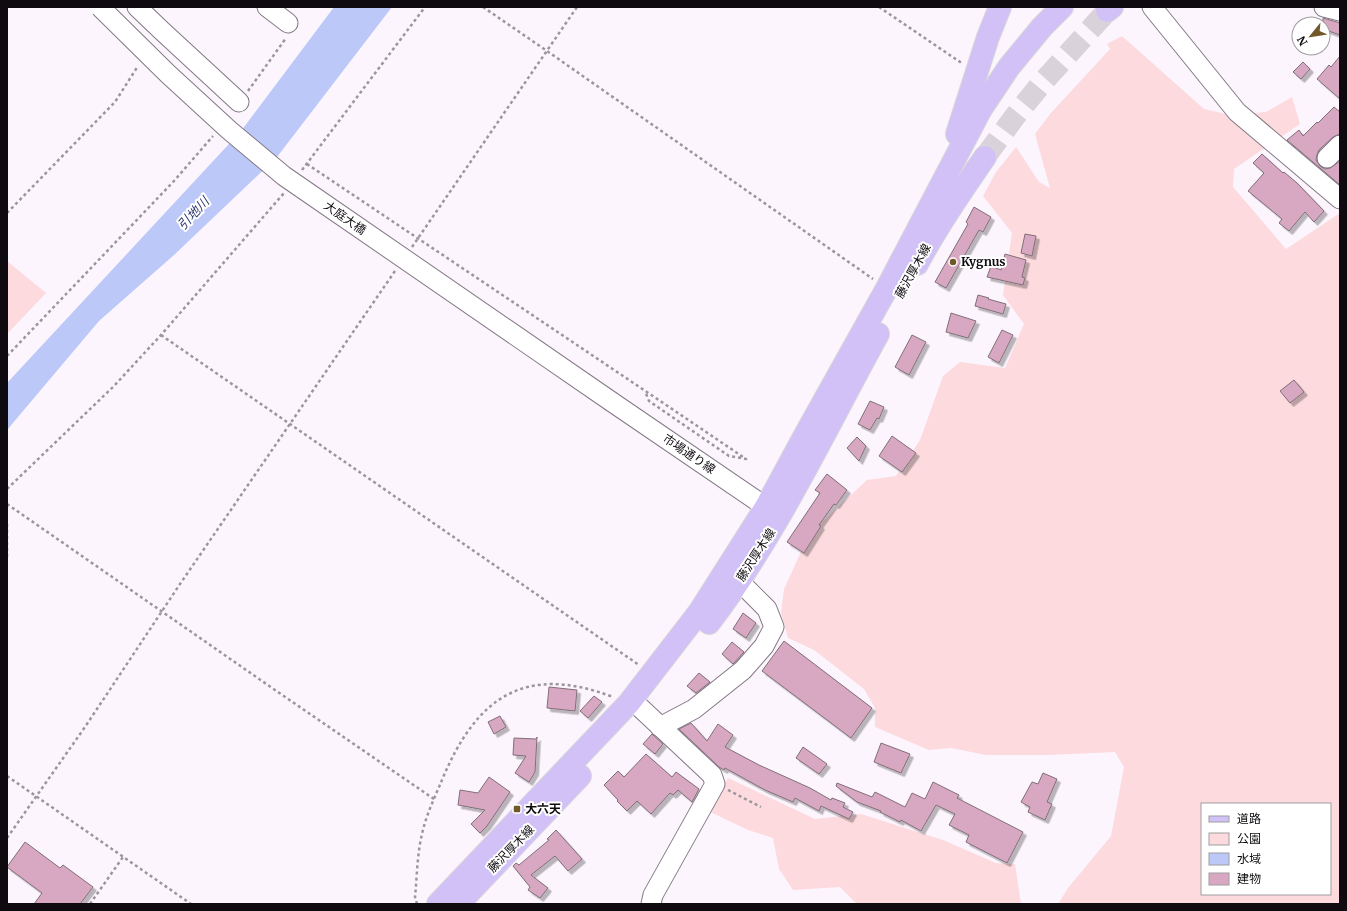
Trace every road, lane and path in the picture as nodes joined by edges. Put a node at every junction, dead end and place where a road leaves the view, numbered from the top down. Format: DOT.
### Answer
graph roads {
  1 [pos="100,7"];
  2 [pos="137,7"];
  3 [pos="267,7"];
  4 [pos="425,7"];
  5 [pos="482,7"];
  6 [pos="577,7"];
  7 [pos="879,7"];
  8 [pos="1000,7"];
  9 [pos="1062,7"];
  10 [pos="1152,7"];
  11 [pos="1324,7"];
  12 [pos="1340,11"];
  13 [pos="288,23"];
  14 [pos="547,51"];
  15 [pos="140,63"];
  16 [pos="976,73"];
  17 [pos="240,102"];
  18 [pos="217,130"];
  19 [pos="1340,145"];
  20 [pos="985,157"];
  21 [pos="1327,158"];
  22 [pos="307,164"];
  23 [pos="297,176"];
  24 [pos="287,188"];
  25 [pos="936,196"];
  26 [pos="1340,200"];
  27 [pos="7,213"];
  28 [pos="418,238"];
  29 [pos="410,249"];
  30 [pos="399,266"];
  31 [pos="887,288"];
  32 [pos="161,335"];
  33 [pos="7,356"];
  34 [pos="645,391"];
  35 [pos="612,402"];
  36 [pos="290,424"];
  37 [pos="689,428"];
  38 [pos="686,434"];
  39 [pos="7,489"];
  40 [pos="7,504"];
  41 [pos="773,511"];
  42 [pos="7,524"];
  43 [pos="7,560"];
  44 [pos="739,581"];
  45 [pos="162,612"];
  46 [pos="653,674"];
  47 [pos="634,704"];
  48 [pos="660,727"];
  49 [pos="7,776"];
  50 [pos="715,784"];
  51 [pos="36,797"];
  52 [pos="434,799"];
  53 [pos="761,807"];
  54 [pos="7,838"];
  55 [pos="123,857"];
  56 [pos="90,904"];
  57 [pos="192,904"];
  58 [pos="417,904"];
  59 [pos="438,904"];
  60 [pos="458,904"];
  61 [pos="651,904"];
  1 -- 35 [label="street, 大庭大橋, bridge"];
  2 -- 17 [label="street"];
  3 -- 13 [label="street"];
  4 -- 22 [label="path"];
  5 -- 14 [label="path"];
  6 -- 14 [label="path"];
  7 -- 16 [label="path"];
  8 -- 16 [label="main road, 藤沢厚木線"];
  9 -- 25 [label="main road, 藤沢厚木線"];
  10 -- 26 [label="street"];
  11 -- 12 [label="street"];
  13 -- 17 [label="path"];
  14 -- 28 [label="path"];
  14 -- 31 [label="path"];
  15 -- 27 [label="path"];
  16 -- 25 [label="main road, 藤沢厚木線"];
  18 -- 33 [label="path"];
  19 -- 21 [label="street"];
  20 -- 41 [label="main road, 藤沢厚木線"];
  22 -- 23 [label="path"];
  22 -- 28 [label="path"];
  24 -- 32 [label="path"];
  25 -- 31 [label="main road, 藤沢厚木線"];
  28 -- 29 [label="path"];
  28 -- 34 [label="path"];
  30 -- 36 [label="path"];
  31 -- 41 [label="main road, 藤沢厚木線"];
  32 -- 36 [label="path"];
  32 -- 39 [label="path"];
  34 -- 37 [label="path"];
  34 -- 37 [label="path"];
  35 -- 41 [label="street, 市場通り線"];
  36 -- 45 [label="path"];
  36 -- 46 [label="path"];
  37 -- 38 [label="path"];
  40 -- 45 [label="path"];
  41 -- 44 [label="main road, 藤沢厚木線"];
  41 -- 46 [label="main road, 藤沢厚木線"];
  42 -- 43 [label="path"];
  44 -- 47 [label="main road, 藤沢厚木線"];
  44 -- 48 [label="street"];
  45 -- 51 [label="path"];
  45 -- 52 [label="path"];
  46 -- 47 [label="main road, 藤沢厚木線"];
  47 -- 48 [label="street"];
  47 -- 52 [label="path"];
  47 -- 59 [label="main road, 藤沢厚木線"];
  47 -- 60 [label="main road, 藤沢厚木線"];
  48 -- 50 [label="street"];
  49 -- 51 [label="path"];
  50 -- 53 [label="path"];
  50 -- 61 [label="street"];
  51 -- 54 [label="path"];
  51 -- 55 [label="path"];
  52 -- 58 [label="path"];
  55 -- 56 [label="path"];
  55 -- 57 [label="path"];
}
